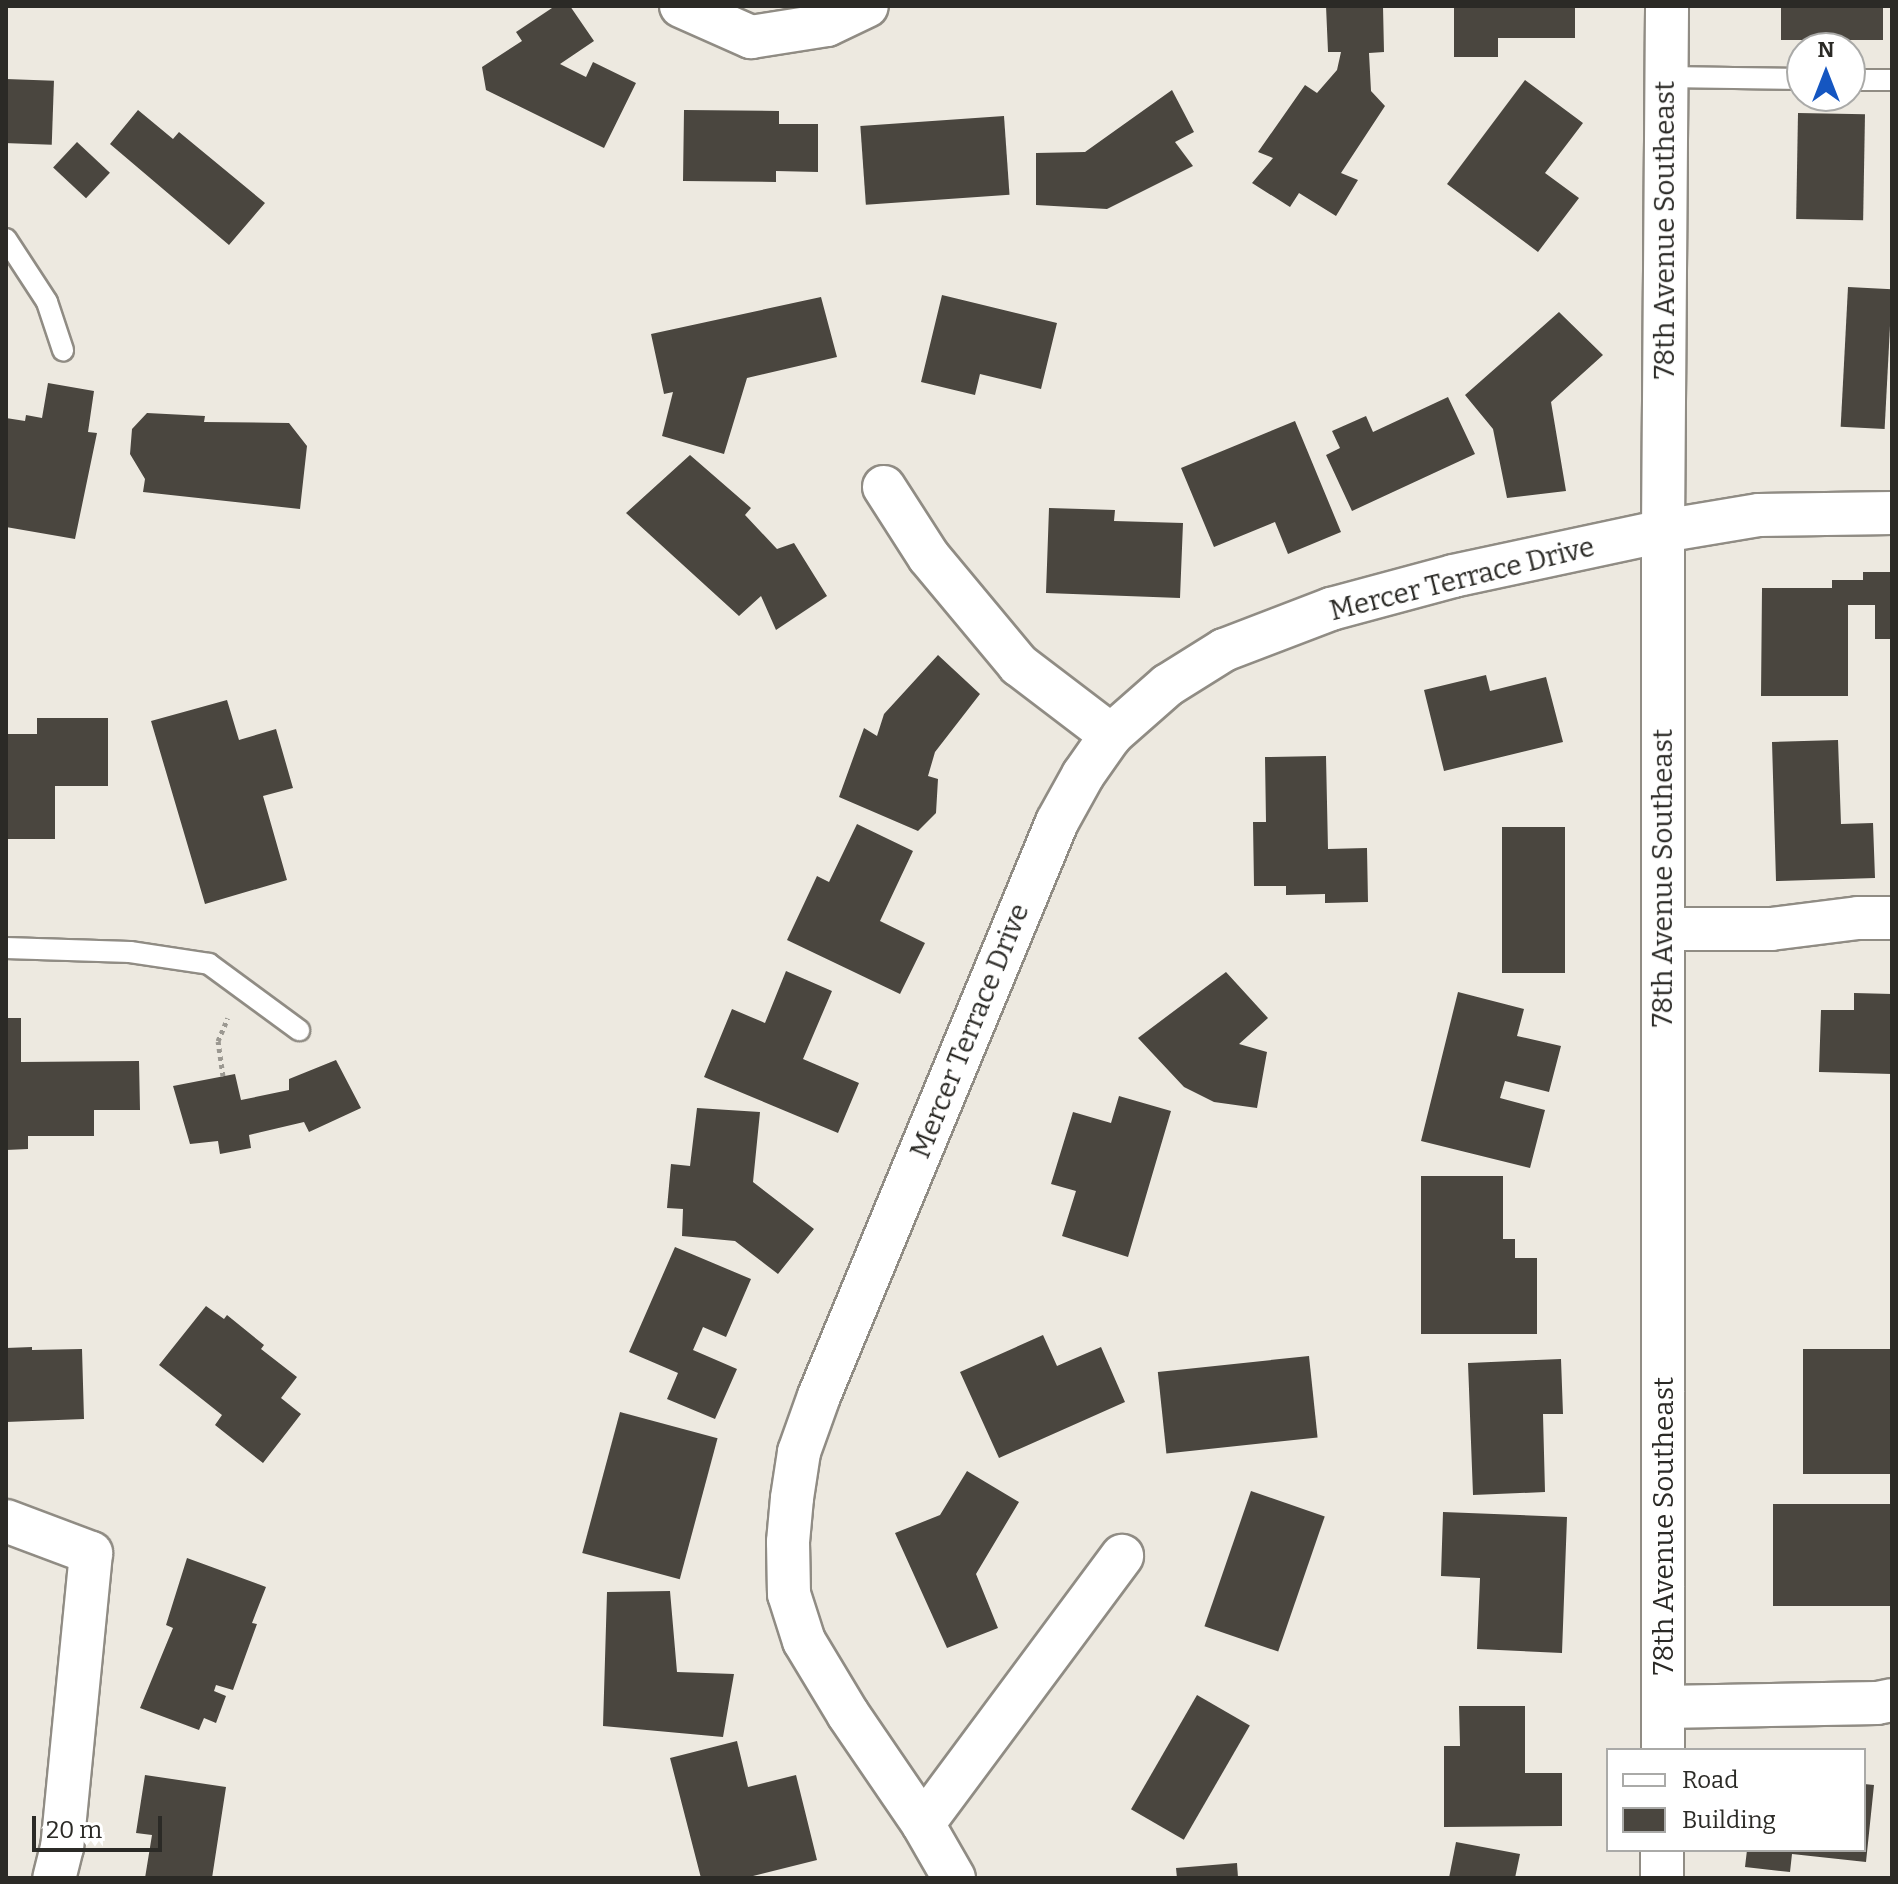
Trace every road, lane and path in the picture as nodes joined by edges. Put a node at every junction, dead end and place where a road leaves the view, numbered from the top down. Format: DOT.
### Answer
graph roads {
  1 [pos="681,6"];
  2 [pos="867,6"];
  3 [pos="1667,6"];
  4 [pos="1666,77"];
  5 [pos="1786,79"];
  6 [pos="1866,80"];
  7 [pos="1892,80"];
  8 [pos="6,239"];
  9 [pos="63,350"];
  10 [pos="884,487"];
  11 [pos="1892,513"];
  12 [pos="1663,531"];
  13 [pos="1111,735"];
  14 [pos="1892,918"];
  15 [pos="1663,929"];
  16 [pos="6,948"];
  17 [pos="244,989"];
  18 [pos="299,1030"];
  19 [pos="223,1076"];
  20 [pos="6,1521"];
  21 [pos="1122,1556"];
  22 [pos="1892,1700"];
  23 [pos="1664,1707"];
  24 [pos="1663,1748"];
  25 [pos="923,1824"];
  26 [pos="1662,1852"];
  27 [pos="54,1878"];
  28 [pos="954,1878"];
  29 [pos="1662,1878"];
  1 -- 2 [label="street"];
  3 -- 4 [label="street, 78th Avenue Southeast"];
  4 -- 5 [label="lane"];
  4 -- 12 [label="street, 78th Avenue Southeast"];
  6 -- 7 [label="lane"];
  8 -- 9 [label="lane"];
  10 -- 13 [label="street"];
  11 -- 12 [label="street, Mercer Terrace Drive"];
  12 -- 13 [label="street, Mercer Terrace Drive"];
  12 -- 15 [label="street, 78th Avenue Southeast"];
  13 -- 25 [label="street, Mercer Terrace Drive"];
  14 -- 15 [label="street"];
  15 -- 23 [label="street, 78th Avenue Southeast"];
  16 -- 17 [label="lane"];
  17 -- 18 [label="lane"];
  17 -- 19 [label="path"];
  20 -- 27 [label="street"];
  21 -- 25 [label="street"];
  22 -- 23 [label="street"];
  23 -- 24 [label="street, 78th Avenue Southeast"];
  25 -- 28 [label="street, Mercer Terrace Drive"];
  26 -- 29 [label="street"];
}
